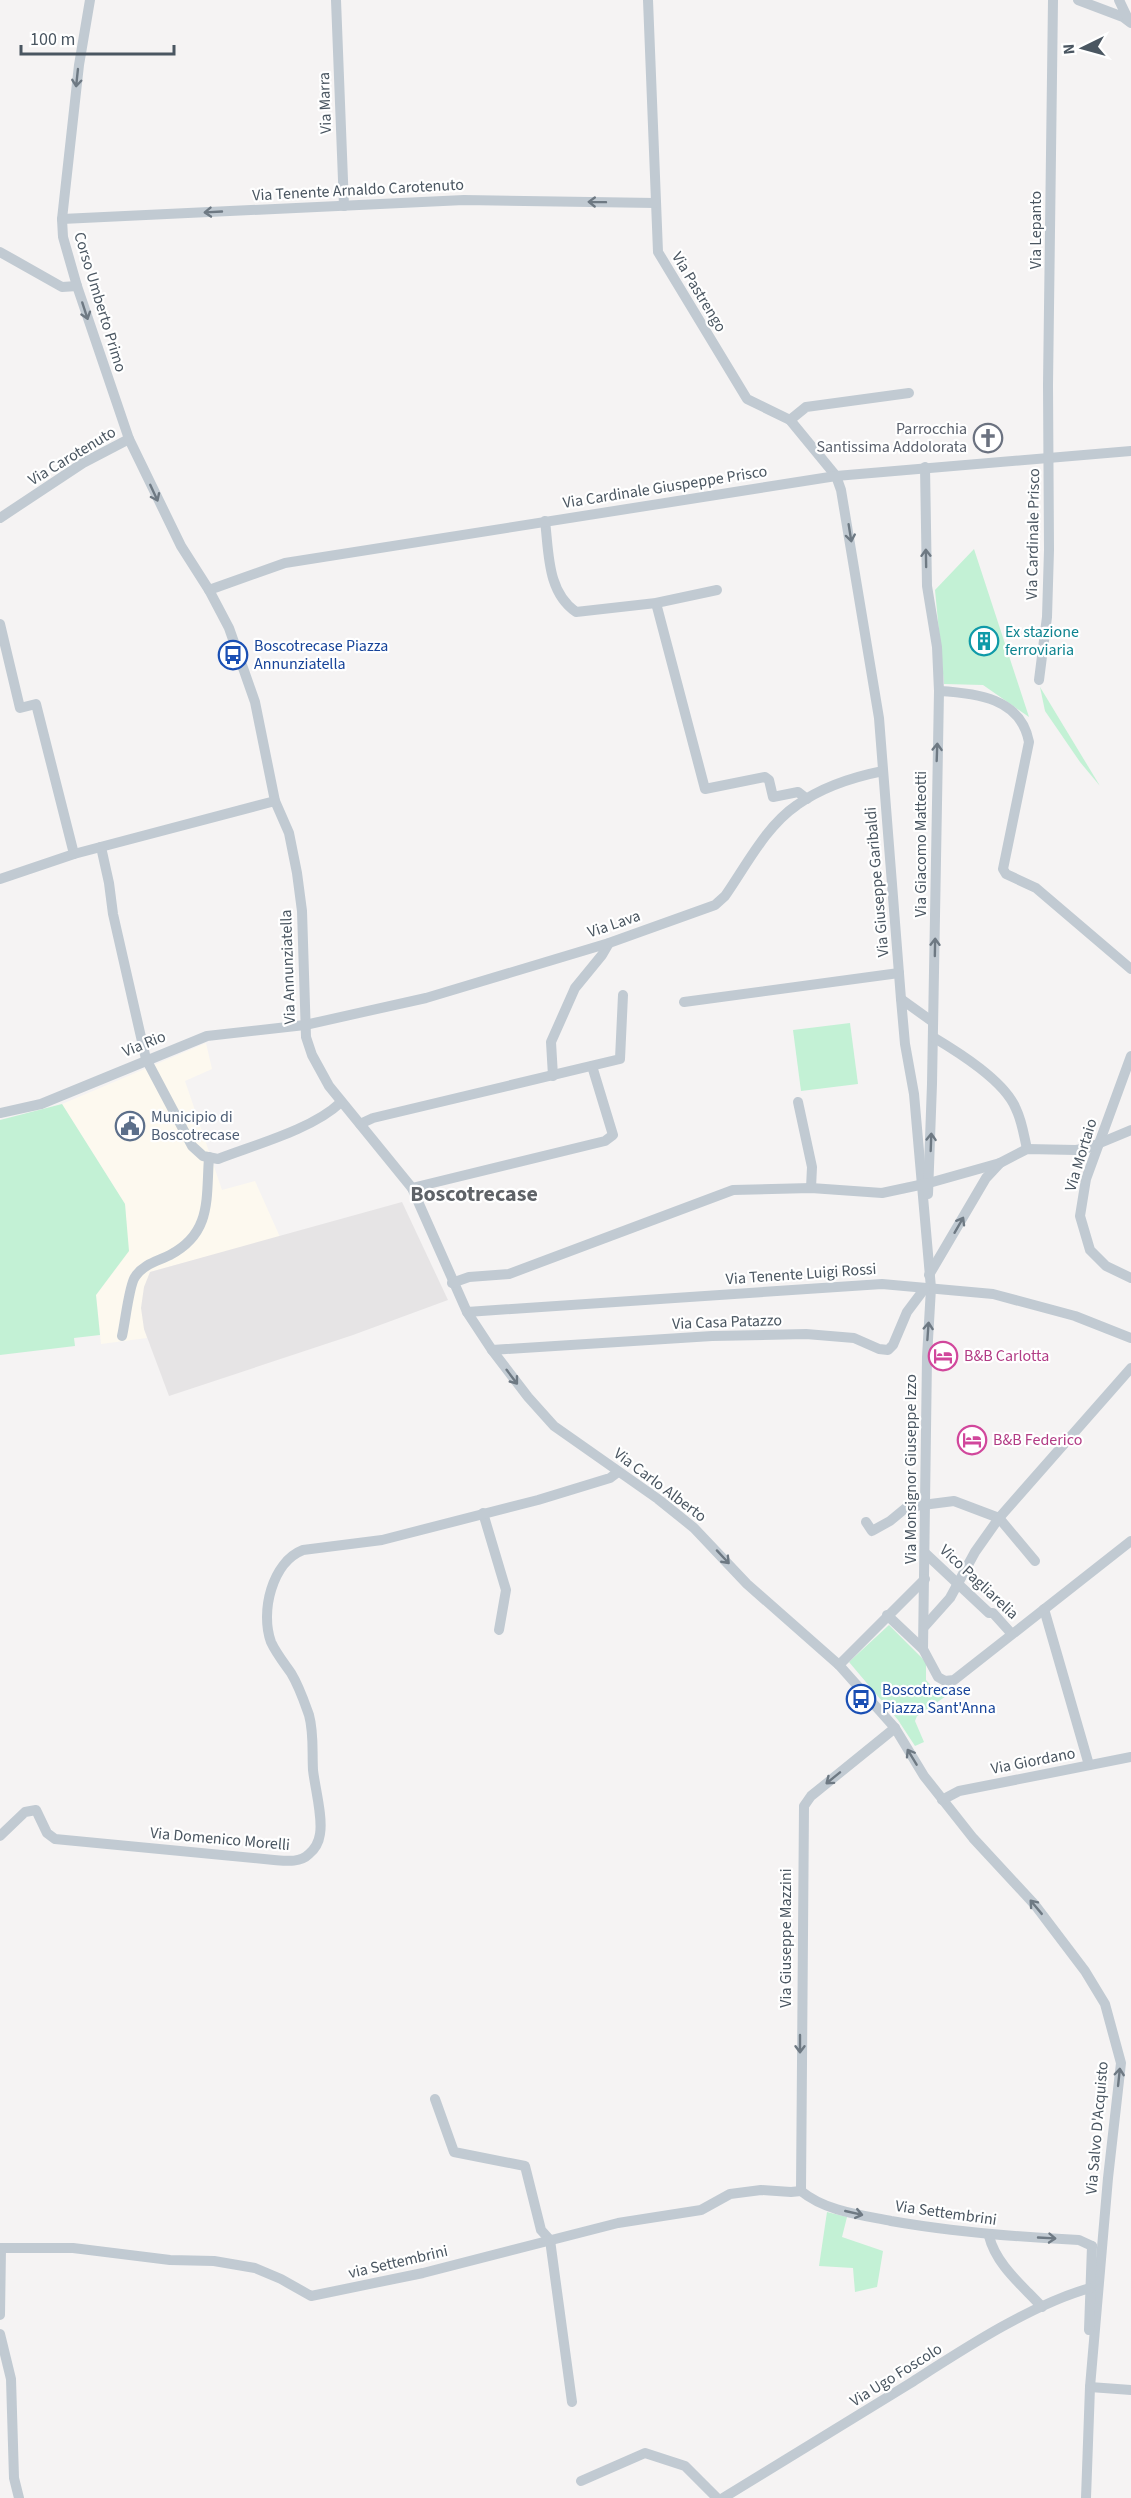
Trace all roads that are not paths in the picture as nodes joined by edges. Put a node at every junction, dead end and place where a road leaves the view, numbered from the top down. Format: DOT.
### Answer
graph roads {
  1 [pos="90,0"];
  2 [pos="336,0"];
  3 [pos="648,0"];
  4 [pos="1053,0"];
  5 [pos="1078,0"];
  6 [pos="1119,0"];
  7 [pos="1131,23"];
  8 [pos="656,203"];
  9 [pos="344,206"];
  10 [pos="62,219"];
  11 [pos="0,252"];
  12 [pos="77,286"];
  13 [pos="909,393"];
  14 [pos="790,420"];
  15 [pos="129,439"];
  16 [pos="1131,451"];
  17 [pos="1049,459"];
  18 [pos="925,467"];
  19 [pos="836,476"];
  20 [pos="0,518"];
  21 [pos="545,521"];
  22 [pos="209,590"];
  23 [pos="717,590"];
  24 [pos="656,603"];
  25 [pos="0,624"];
  26 [pos="1039,680"];
  27 [pos="939,691"];
  28 [pos="883,771"];
  29 [pos="807,799"];
  30 [pos="275,801"];
  31 [pos="101,848"];
  32 [pos="74,854"];
  33 [pos="0,879"];
  34 [pos="609,943"];
  35 [pos="1131,969"];
  36 [pos="899,973"];
  37 [pos="623,995"];
  38 [pos="901,999"];
  39 [pos="684,1002"];
  40 [pos="933,1022"];
  41 [pos="305,1025"];
  42 [pos="933,1036"];
  43 [pos="1131,1056"];
  44 [pos="146,1059"];
  45 [pos="592,1066"];
  46 [pos="553,1076"];
  47 [pos="798,1102"];
  48 [pos="340,1103"];
  49 [pos="0,1113"];
  50 [pos="360,1124"];
  51 [pos="1131,1130"];
  52 [pos="1100,1143"];
  53 [pos="1027,1149"];
  54 [pos="209,1157"];
  55 [pos="1000,1163"];
  56 [pos="925,1183"];
  57 [pos="412,1188"];
  58 [pos="811,1188"];
  59 [pos="929,1275"];
  60 [pos="1131,1278"];
  61 [pos="452,1283"];
  62 [pos="928,1288"];
  63 [pos="466,1312"];
  64 [pos="122,1336"];
  65 [pos="1131,1338"];
  66 [pos="492,1350"];
  67 [pos="1131,1368"];
  68 [pos="618,1472"];
  69 [pos="925,1504"];
  70 [pos="483,1514"];
  71 [pos="999,1518"];
  72 [pos="866,1522"];
  73 [pos="1131,1541"];
  74 [pos="926,1553"];
  75 [pos="1035,1561"];
  76 [pos="925,1579"];
  77 [pos="958,1584"];
  78 [pos="1044,1609"];
  79 [pos="887,1615"];
  80 [pos="925,1626"];
  81 [pos="499,1630"];
  82 [pos="1011,1633"];
  83 [pos="923,1649"];
  84 [pos="839,1665"];
  85 [pos="894,1728"];
  86 [pos="1131,1757"];
  87 [pos="1089,1765"];
  88 [pos="942,1800"];
  89 [pos="0,1836"];
  90 [pos="435,2099"];
  91 [pos="1114,2116"];
  92 [pos="801,2191"];
  93 [pos="989,2236"];
  94 [pos="550,2240"];
  95 [pos="1092,2246"];
  96 [pos="0,2248"];
  97 [pos="1090,2288"];
  98 [pos="1042,2307"];
  99 [pos="0,2315"];
  100 [pos="0,2334"];
  101 [pos="1090,2387"];
  102 [pos="1131,2390"];
  103 [pos="572,2402"];
  104 [pos="581,2481"];
  105 [pos="19,2498"];
  106 [pos="717,2498"];
  107 [pos="723,2498"];
  108 [pos="1086,2498"];
  1 -- 10 [label="street, Corso Umberto Primo, one-way"];
  2 -- 9 [label="street, Via Marra"];
  3 -- 8 [label="street, Via Pastrengo"];
  4 -- 17 [label="street, Via Lepanto"];
  5 -- 7 [label="street"];
  6 -- 7 [label="street"];
  8 -- 9 [label="street, Via Tenente Arnaldo Carotenuto, one-way"];
  8 -- 14 [label="street, Via Pastrengo"];
  9 -- 10 [label="street, Via Tenente Arnaldo Carotenuto, one-way"];
  10 -- 12 [label="street, Corso Umberto Primo"];
  11 -- 12 [label="street"];
  12 -- 15 [label="street, Corso Umberto Primo, one-way"];
  13 -- 14 [label="street"];
  14 -- 19 [label="street, Via Pastrengo"];
  15 -- 20 [label="street, Via Carotenuto"];
  15 -- 22 [label="street, Corso Umberto Primo, one-way"];
  16 -- 17 [label="street, Via Cardinale Giuspeppe Prisco"];
  17 -- 18 [label="street, Via Cardinale Giuspeppe Prisco"];
  17 -- 26 [label="street, Via Cardinale Prisco"];
  18 -- 19 [label="street, Via Cardinale Giuspeppe Prisco"];
  27 -- 18 [label="street, Via Giacomo Matteotti, one-way"];
  19 -- 21 [label="street, Via Cardinale Giuspeppe Prisco"];
  19 -- 28 [label="street, Via Giuseppe Garibaldi, one-way"];
  21 -- 22 [label="street, Via Cardinale Giuspeppe Prisco"];
  21 -- 24 [label="street"];
  22 -- 30 [label="street, Via Annunziatella"];
  23 -- 24 [label="street"];
  24 -- 29 [label="street"];
  25 -- 32 [label="street"];
  27 -- 35 [label="street"];
  40 -- 27 [label="street, Via Giacomo Matteotti, one-way"];
  28 -- 29 [label="street, Via Lava"];
  28 -- 36 [label="street, Via Giuseppe Garibaldi"];
  29 -- 34 [label="street, Via Lava"];
  30 -- 31 [label="street"];
  30 -- 41 [label="street, Via Annunziatella"];
  31 -- 32 [label="street"];
  31 -- 44 [label="street"];
  32 -- 33 [label="street"];
  34 -- 41 [label="street, Via Lava"];
  34 -- 46 [label="street"];
  36 -- 38 [label="street, Via Giuseppe Garibaldi"];
  36 -- 39 [label="street"];
  37 -- 45 [label="street"];
  38 -- 40 [label="street"];
  38 -- 56 [label="street, Via Giuseppe Garibaldi"];
  40 -- 42 [label="street, Via Giacomo Matteotti"];
  41 -- 44 [label="street, Via Rio"];
  41 -- 48 [label="street, Via Annunziatella"];
  42 -- 53 [label="street"];
  56 -- 42 [label="street, Via Giacomo Matteotti, one-way"];
  43 -- 52 [label="street, Via Mortaio"];
  44 -- 49 [label="street, Via Rio"];
  44 -- 54 [label="street"];
  45 -- 46 [label="street"];
  45 -- 57 [label="street"];
  46 -- 50 [label="street"];
  47 -- 58 [label="street"];
  48 -- 50 [label="street, Via Annunziatella"];
  48 -- 54 [label="street"];
  50 -- 57 [label="street, Via Annunziatella"];
  51 -- 52 [label="street"];
  52 -- 53 [label="street"];
  52 -- 60 [label="street, Via Mortaio"];
  53 -- 55 [label="street"];
  54 -- 64 [label="street"];
  55 -- 56 [label="street"];
  59 -- 55 [label="street, one-way"];
  56 -- 58 [label="street"];
  56 -- 59 [label="street, Via Giacomo Matteotti"];
  57 -- 61 [label="street, Via Annunziatella"];
  58 -- 61 [label="street"];
  59 -- 62 [label="street"];
  61 -- 63 [label="street, Via Annunziatella"];
  62 -- 63 [label="street, Via Tenente Luigi Rossi"];
  62 -- 65 [label="street, Via Tenente Luigi Rossi"];
  62 -- 66 [label="street, Via Casa Patazzo"];
  69 -- 62 [label="street, Via Monsignor Giuseppe Izzo, one-way"];
  63 -- 66 [label="street, Via Carlo Alberto"];
  66 -- 68 [label="street, Via Carlo Alberto, one-way"];
  67 -- 71 [label="street"];
  68 -- 70 [label="street, Via Domenico Morelli"];
  68 -- 84 [label="street, Via Carlo Alberto, one-way"];
  69 -- 71 [label="street"];
  69 -- 72 [label="street"];
  69 -- 74 [label="street, Via Monsignor Giuseppe Izzo"];
  70 -- 81 [label="street"];
  70 -- 89 [label="street, Via Domenico Morelli"];
  71 -- 75 [label="street"];
  71 -- 77 [label="street"];
  73 -- 78 [label="street"];
  74 -- 76 [label="street, Via Monsignor Giuseppe Izzo"];
  74 -- 77 [label="street, Vico Pagliarelia"];
  76 -- 79 [label="street"];
  76 -- 80 [label="street, Via Monsignor Giuseppe Izzo"];
  77 -- 80 [label="street"];
  77 -- 82 [label="street, Vico Pagliarelia"];
  78 -- 82 [label="street"];
  78 -- 87 [label="street"];
  79 -- 83 [label="street"];
  79 -- 84 [label="street"];
  80 -- 83 [label="street, Via Monsignor Giuseppe Izzo"];
  82 -- 83 [label="street"];
  84 -- 85 [label="street, Via Carlo Alberto"];
  88 -- 85 [label="street, Via Salvo D'Acquisto, one-way"];
  85 -- 92 [label="street, Via Giuseppe Mazzini, one-way"];
  86 -- 87 [label="street, Via Giordano"];
  87 -- 88 [label="street, Via Giordano"];
  91 -- 88 [label="street, Via Salvo D'Acquisto, one-way"];
  90 -- 94 [label="street"];
  91 -- 95 [label="street"];
  91 -- 101 [label="street, Via Salvo D'Acquisto"];
  92 -- 93 [label="street, Via Settembrini, one-way"];
  92 -- 94 [label="street, via Settembrini"];
  93 -- 95 [label="street, Via Settembrini, one-way"];
  93 -- 98 [label="street"];
  94 -- 96 [label="street, via Settembrini"];
  94 -- 103 [label="street"];
  95 -- 97 [label="street"];
  96 -- 99 [label="street"];
  97 -- 98 [label="street, Via Ugo Foscolo"];
  97 -- 101 [label="street"];
  98 -- 107 [label="street, Via Ugo Foscolo"];
  100 -- 105 [label="street"];
  101 -- 102 [label="street"];
  101 -- 108 [label="street"];
  104 -- 106 [label="street"];
}
